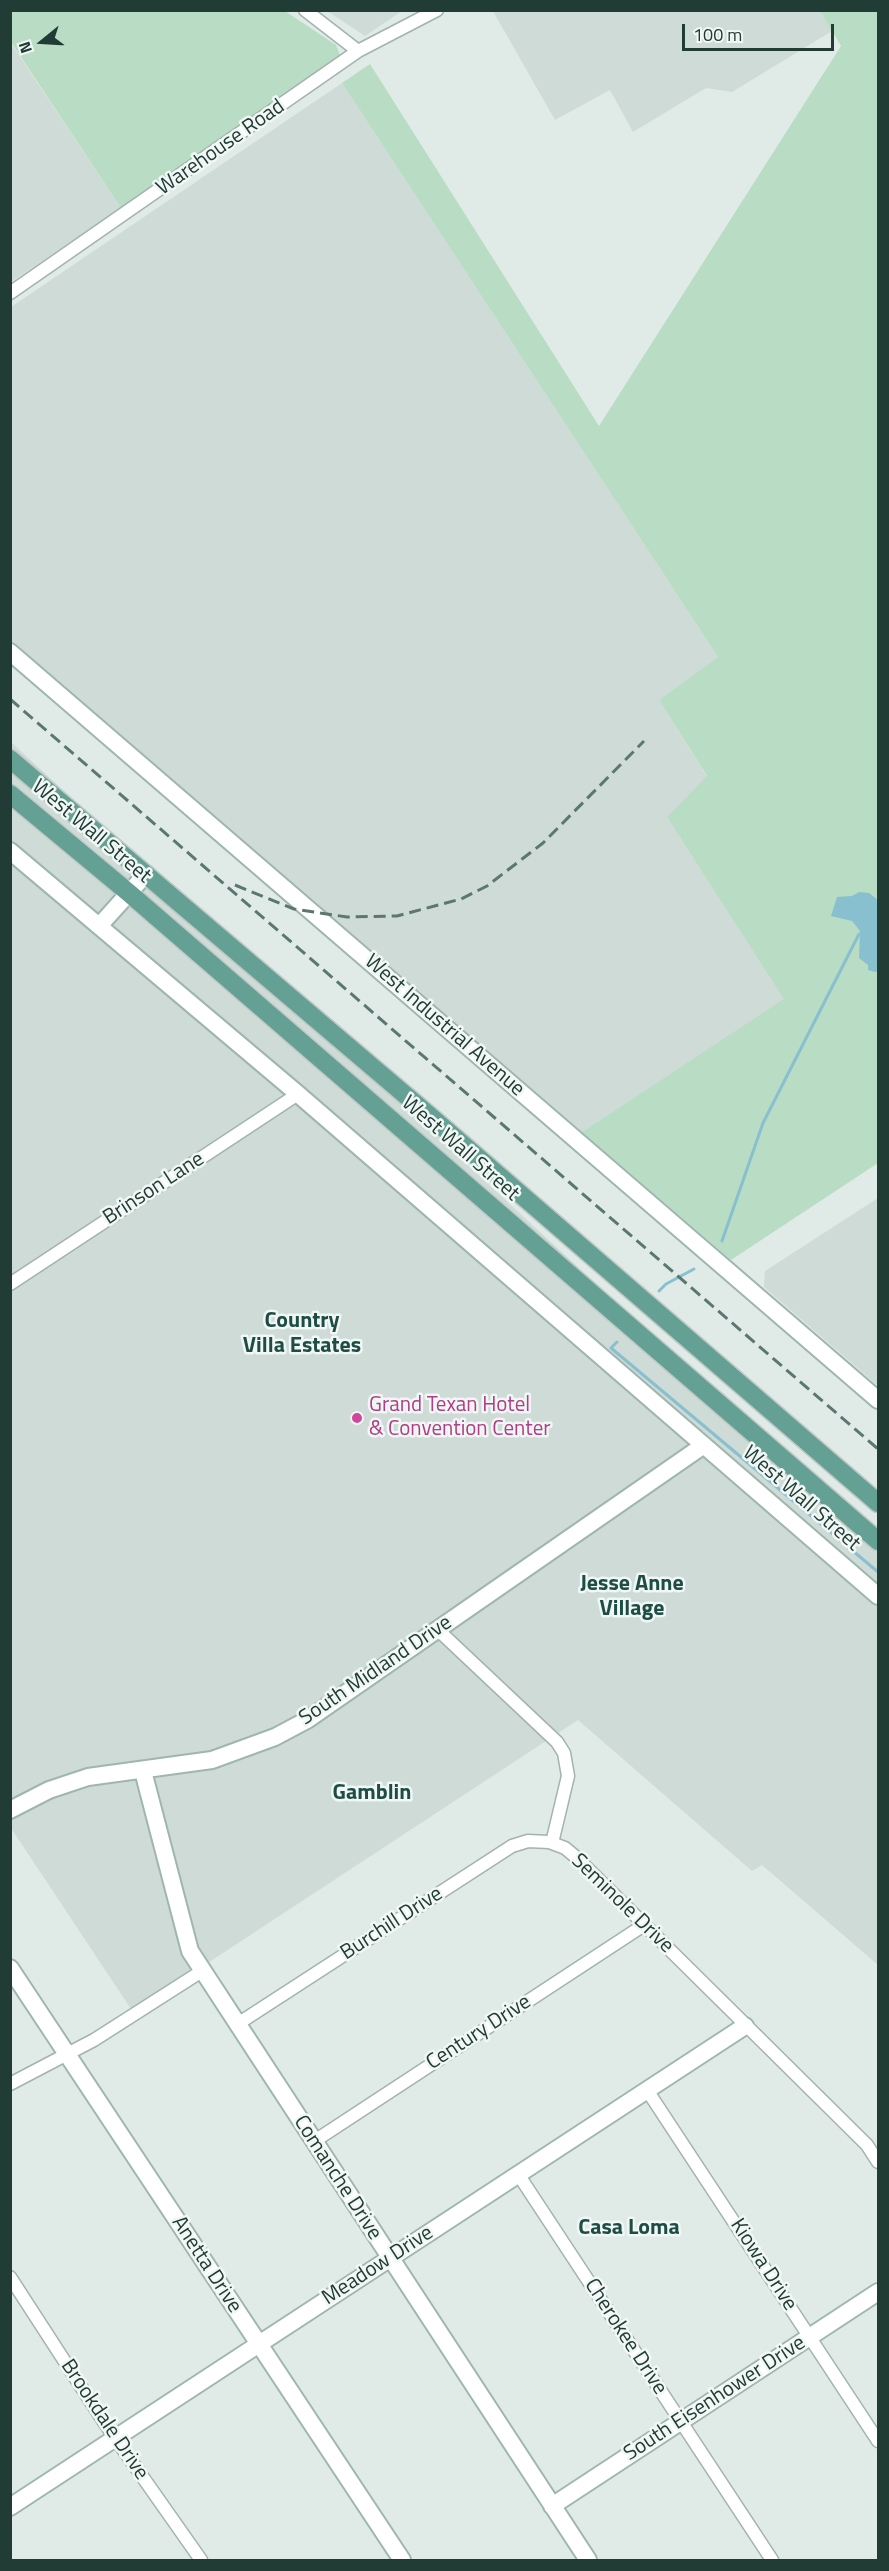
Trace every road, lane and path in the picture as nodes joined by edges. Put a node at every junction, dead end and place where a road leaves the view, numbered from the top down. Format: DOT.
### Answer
graph roads {
  1 [pos="305,10"];
  2 [pos="437,10"];
  3 [pos="358,51"];
  4 [pos="10,293"];
  5 [pos="10,652"];
  6 [pos="10,759"];
  7 [pos="10,794"];
  8 [pos="10,851"];
  9 [pos="146,874"];
  10 [pos="129,892"];
  11 [pos="100,926"];
  12 [pos="298,1094"];
  13 [pos="10,1284"];
  14 [pos="879,1400"];
  15 [pos="704,1445"];
  16 [pos="879,1503"];
  17 [pos="879,1541"];
  18 [pos="879,1596"];
  19 [pos="437,1629"];
  20 [pos="143,1771"];
  21 [pos="10,1810"];
  22 [pos="552,1843"];
  23 [pos="644,1925"];
  24 [pos="10,1968"];
  25 [pos="202,1971"];
  26 [pos="236,2025"];
  27 [pos="745,2026"];
  28 [pos="68,2055"];
  29 [pos="10,2084"];
  30 [pos="647,2090"];
  31 [pos="314,2142"];
  32 [pos="879,2162"];
  33 [pos="518,2174"];
  34 [pos="390,2258"];
  35 [pos="10,2277"];
  36 [pos="879,2292"];
  37 [pos="809,2336"];
  38 [pos="259,2344"];
  39 [pos="680,2422"];
  40 [pos="115,2438"];
  41 [pos="879,2441"];
  42 [pos="552,2506"];
  43 [pos="10,2507"];
  44 [pos="201,2560"];
  45 [pos="402,2560"];
  46 [pos="588,2560"];
  47 [pos="772,2560"];
  1 -- 3 [label="street"];
  2 -- 3 [label="street, Warehouse Road"];
  3 -- 4 [label="street, Warehouse Road"];
  5 -- 14 [label="street, West Industrial Avenue"];
  6 -- 9 [label="main road, West Wall Street"];
  7 -- 10 [label="main road, West Wall Street"];
  8 -- 11 [label="street, West Wall Street"];
  9 -- 10 [label="street"];
  9 -- 16 [label="main road, West Wall Street"];
  10 -- 11 [label="street"];
  10 -- 17 [label="main road, West Wall Street"];
  11 -- 12 [label="street, West Wall Street"];
  12 -- 13 [label="street, Brinson Lane"];
  12 -- 15 [label="street, West Wall Street"];
  15 -- 18 [label="street, West Wall Street"];
  15 -- 19 [label="street, South Midland Drive"];
  19 -- 20 [label="street, South Midland Drive"];
  19 -- 22 [label="street, Seminole Drive"];
  20 -- 21 [label="street, South Midland Drive"];
  20 -- 25 [label="street, Comanche Drive"];
  22 -- 23 [label="street, Seminole Drive"];
  22 -- 26 [label="street, Burchill Drive"];
  23 -- 27 [label="street, Seminole Drive"];
  23 -- 31 [label="street, Century Drive"];
  24 -- 28 [label="street, Anetta Drive"];
  25 -- 26 [label="street, Comanche Drive"];
  25 -- 28 [label="street"];
  26 -- 31 [label="street, Comanche Drive"];
  27 -- 30 [label="street, Meadow Drive"];
  27 -- 32 [label="street, Seminole Drive"];
  28 -- 29 [label="street"];
  28 -- 38 [label="street, Anetta Drive"];
  30 -- 33 [label="street, Meadow Drive"];
  30 -- 37 [label="street, Kiowa Drive"];
  31 -- 34 [label="street, Comanche Drive"];
  33 -- 34 [label="street, Meadow Drive"];
  33 -- 39 [label="street, Cherokee Drive"];
  34 -- 38 [label="street, Meadow Drive"];
  34 -- 42 [label="street, Comanche Drive"];
  35 -- 40 [label="street, Brookdale Drive"];
  36 -- 37 [label="street, South Eisenhower Drive"];
  37 -- 39 [label="street, South Eisenhower Drive"];
  37 -- 41 [label="street, Kiowa Drive"];
  38 -- 40 [label="street, Meadow Drive"];
  38 -- 45 [label="street, Anetta Drive"];
  39 -- 42 [label="street, South Eisenhower Drive"];
  39 -- 47 [label="street, Cherokee Drive"];
  40 -- 43 [label="street, Meadow Drive"];
  40 -- 44 [label="street, Brookdale Drive"];
  42 -- 46 [label="street, Comanche Drive"];
}
